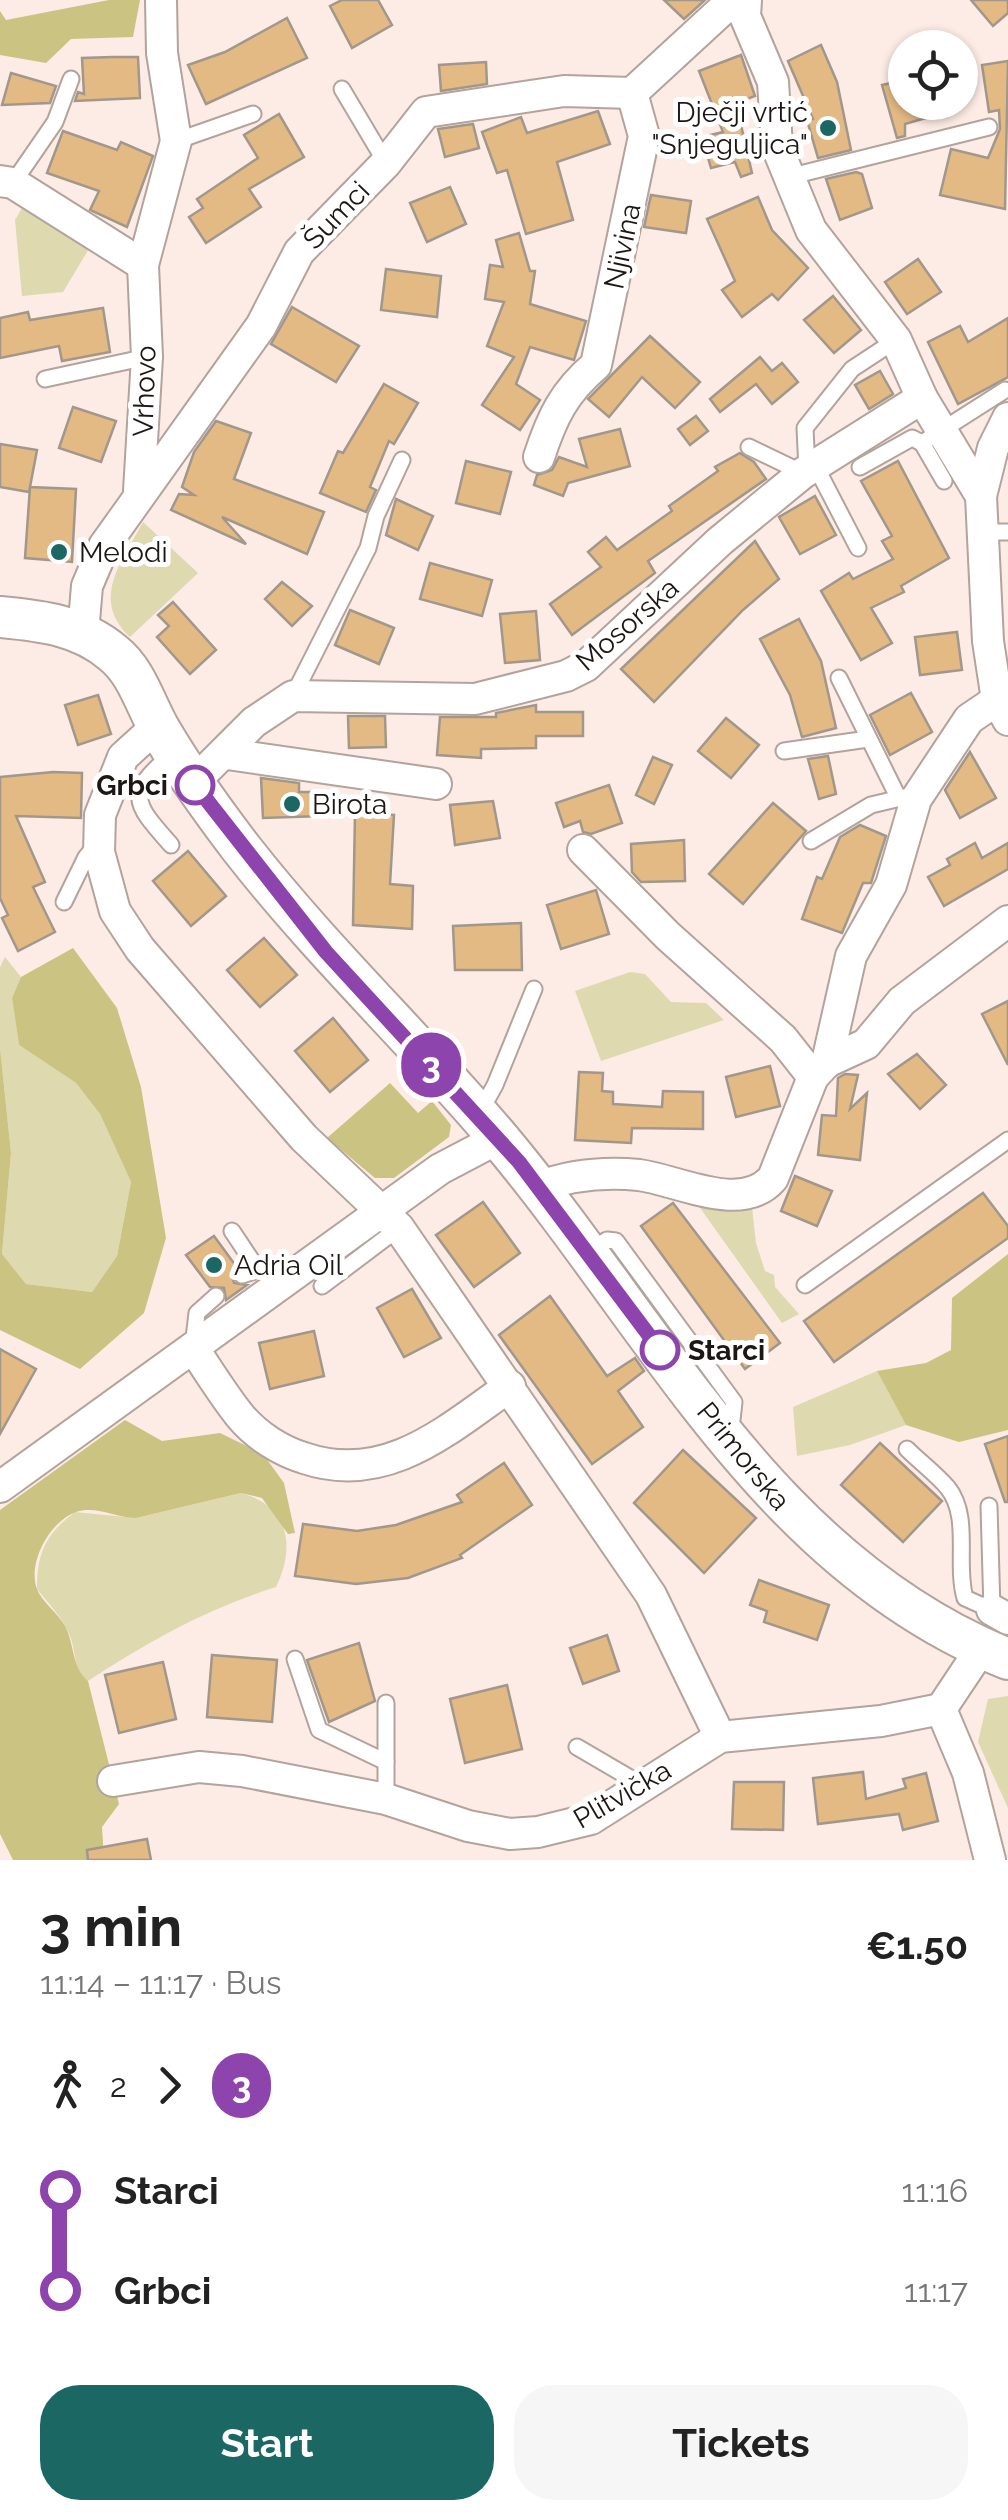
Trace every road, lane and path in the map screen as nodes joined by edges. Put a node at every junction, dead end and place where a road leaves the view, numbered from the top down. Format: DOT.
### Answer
graph roads {
  1 [pos="161,0"];
  2 [pos="741,5"];
  3 [pos="71,79"];
  4 [pos="342,90"];
  5 [pos="632,94"];
  6 [pos="254,114"];
  7 [pos="989,127"];
  8 [pos="176,140"];
  9 [pos="386,163"];
  10 [pos="788,177"];
  11 [pos="6,182"];
  12 [pos="143,265"];
  13 [pos="896,340"];
  14 [pos="148,357"];
  15 [pos="46,379"];
  16 [pos="922,398"];
  17 [pos="1006,404"];
  18 [pos="932,437"];
  19 [pos="750,447"];
  20 [pos="539,457"];
  21 [pos="402,460"];
  22 [pos="860,467"];
  23 [pos="809,469"];
  24 [pos="944,481"];
  25 [pos="138,494"];
  26 [pos="981,496"];
  27 [pos="996,532"];
  28 [pos="858,548"];
  29 [pos="0,617"];
  30 [pos="83,632"];
  31 [pos="839,678"];
  32 [pos="293,696"];
  33 [pos="1002,710"];
  34 [pos="868,739"];
  35 [pos="784,751"];
  36 [pos="175,754"];
  37 [pos="227,754"];
  38 [pos="436,784"];
  39 [pos="907,797"];
  40 [pos="100,841"];
  41 [pos="812,841"];
  42 [pos="171,845"];
  43 [pos="583,850"];
  44 [pos="64,902"];
  45 [pos="1008,921"];
  46 [pos="534,989"];
  47 [pos="820,1069"];
  48 [pos="488,1127"];
  49 [pos="1008,1140"];
  50 [pos="539,1187"];
  51 [pos="391,1219"];
  52 [pos="232,1231"];
  53 [pos="287,1280"];
  54 [pos="805,1285"];
  55 [pos="322,1286"];
  56 [pos="216,1296"];
  57 [pos="193,1348"];
  58 [pos="510,1386"];
  59 [pos="906,1449"];
  60 [pos="0,1487"];
  61 [pos="989,1506"];
  62 [pos="1000,1615"];
  63 [pos="994,1654"];
  64 [pos="295,1659"];
  65 [pos="386,1702"];
  66 [pos="941,1709"];
  67 [pos="720,1737"];
  68 [pos="577,1746"];
  69 [pos="386,1762"];
  70 [pos="112,1781"];
  71 [pos="642,1785"];
  72 [pos="386,1798"];
  73 [pos="990,1860"];
  1 -- 8 [label="street, Vrhovo"];
  2 -- 5 [label="street"];
  2 -- 10 [label="street"];
  3 -- 11 [label="lane"];
  4 -- 9 [label="lane"];
  5 -- 9 [label="street, Šumci"];
  5 -- 20 [label="street, Njivina"];
  6 -- 8 [label="lane"];
  7 -- 10 [label="lane"];
  8 -- 12 [label="street, Vrhovo"];
  9 -- 25 [label="street, Šumci"];
  10 -- 13 [label="street"];
  11 -- 12 [label="street"];
  12 -- 14 [label="street, Vrhovo"];
  13 -- 16 [label="street"];
  13 -- 23 [label="lane"];
  14 -- 15 [label="lane"];
  14 -- 25 [label="street, Vrhovo"];
  16 -- 18 [label="street"];
  16 -- 23 [label="street, Mosorska"];
  17 -- 18 [label="lane"];
  17 -- 26 [label="street"];
  18 -- 22 [label="lane"];
  18 -- 24 [label="lane"];
  18 -- 26 [label="street"];
  19 -- 23 [label="lane"];
  21 -- 32 [label="lane"];
  23 -- 28 [label="lane"];
  23 -- 32 [label="street, Mosorska"];
  25 -- 30 [label="street, Vrhovo"];
  26 -- 27 [label="street"];
  27 -- 33 [label="street"];
  29 -- 30 [label="street, Primorska"];
  30 -- 36 [label="street, Primorska"];
  31 -- 34 [label="lane"];
  32 -- 37 [label="street"];
  33 -- 39 [label="street"];
  34 -- 35 [label="lane"];
  34 -- 39 [label="lane"];
  36 -- 37 [label="street"];
  36 -- 40 [label="street"];
  36 -- 42 [label="lane"];
  36 -- 48 [label="street, Primorska"];
  37 -- 38 [label="street"];
  39 -- 41 [label="lane"];
  39 -- 47 [label="street"];
  40 -- 44 [label="lane"];
  40 -- 51 [label="street"];
  43 -- 47 [label="street"];
  45 -- 47 [label="street"];
  46 -- 48 [label="lane"];
  47 -- 50 [label="street"];
  48 -- 50 [label="street, Primorska"];
  48 -- 51 [label="street"];
  49 -- 54 [label="lane"];
  50 -- 63 [label="street, Primorska"];
  51 -- 53 [label="street"];
  51 -- 55 [label="lane"];
  51 -- 58 [label="street"];
  52 -- 53 [label="lane"];
  53 -- 57 [label="street"];
  56 -- 57 [label="lane"];
  57 -- 58 [label="street"];
  57 -- 60 [label="street"];
  58 -- 67 [label="street"];
  59 -- 62 [label="lane"];
  61 -- 62 [label="lane"];
  63 -- 66 [label="street"];
  64 -- 69 [label="lane"];
  65 -- 69 [label="lane"];
  66 -- 67 [label="street, Plitvička"];
  66 -- 73 [label="street"];
  67 -- 71 [label="street, Plitvička"];
  68 -- 71 [label="lane"];
  69 -- 72 [label="lane"];
  70 -- 72 [label="street, Plitvička"];
  71 -- 72 [label="street, Plitvička"];
}
